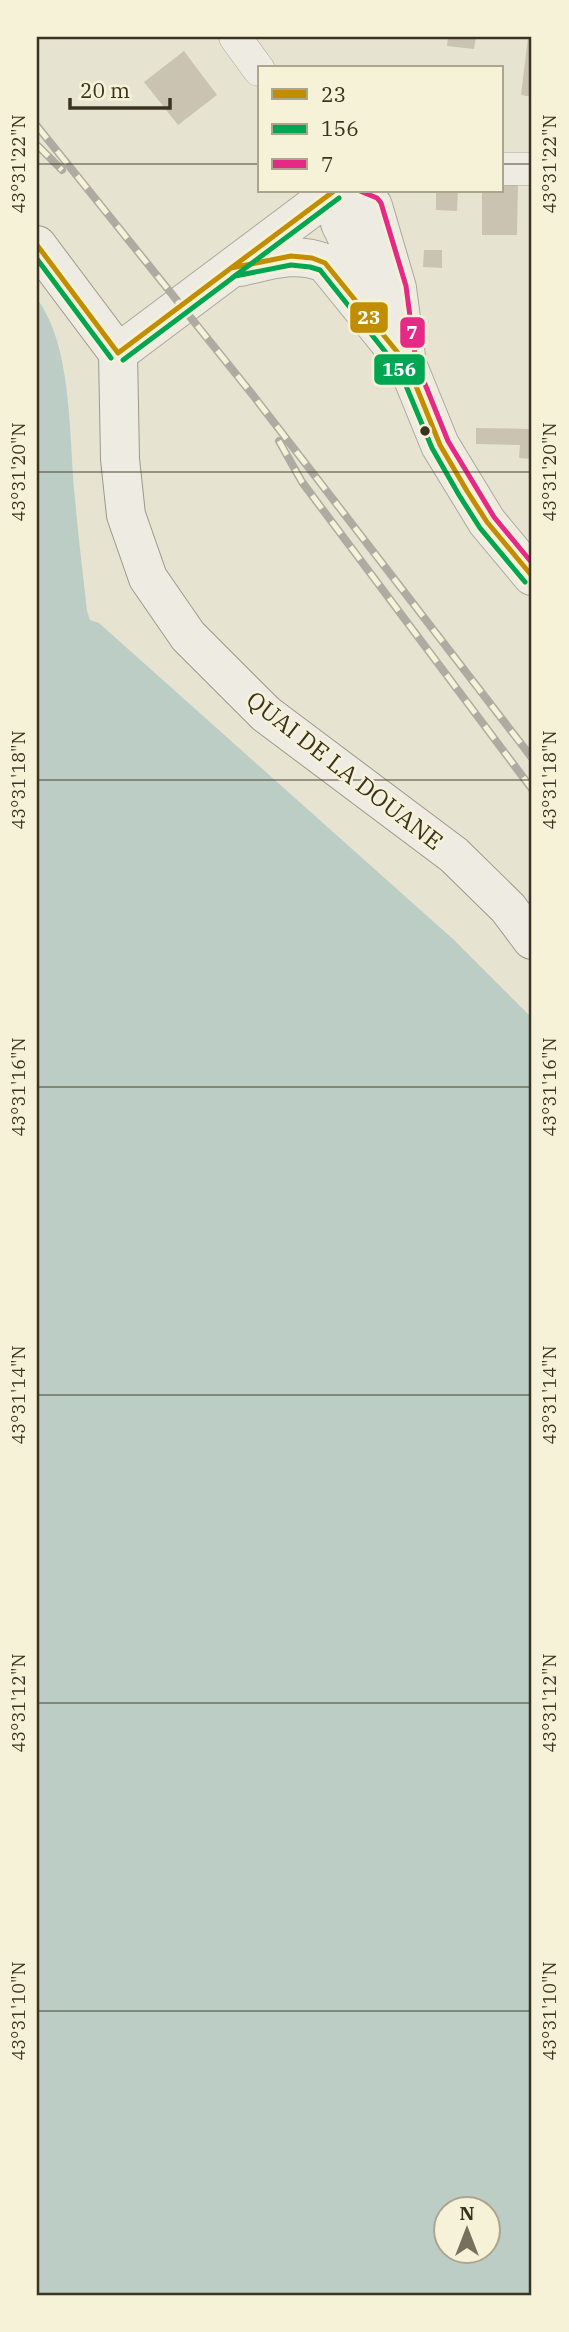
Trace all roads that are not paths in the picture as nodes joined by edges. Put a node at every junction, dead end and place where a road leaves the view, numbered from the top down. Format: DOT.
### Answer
graph roads {
  1 [pos="235,37"];
  2 [pos="258,69"];
  3 [pos="503,169"];
  4 [pos="532,169"];
  5 [pos="335,192"];
  6 [pos="338,192"];
  7 [pos="37,245"];
  8 [pos="231,268"];
  9 [pos="118,353"];
  10 [pos="407,364"];
  11 [pos="532,576"];
  12 [pos="532,940"];
  1 -- 2 [label="street"];
  3 -- 4 [label="street"];
  5 -- 8 [label="street"];
  6 -- 10 [label="street"];
  7 -- 9 [label="street"];
  8 -- 9 [label="street"];
  8 -- 10 [label="street"];
  9 -- 12 [label="street, QUAI DE LA DOUANE"];
  10 -- 11 [label="street"];
}
